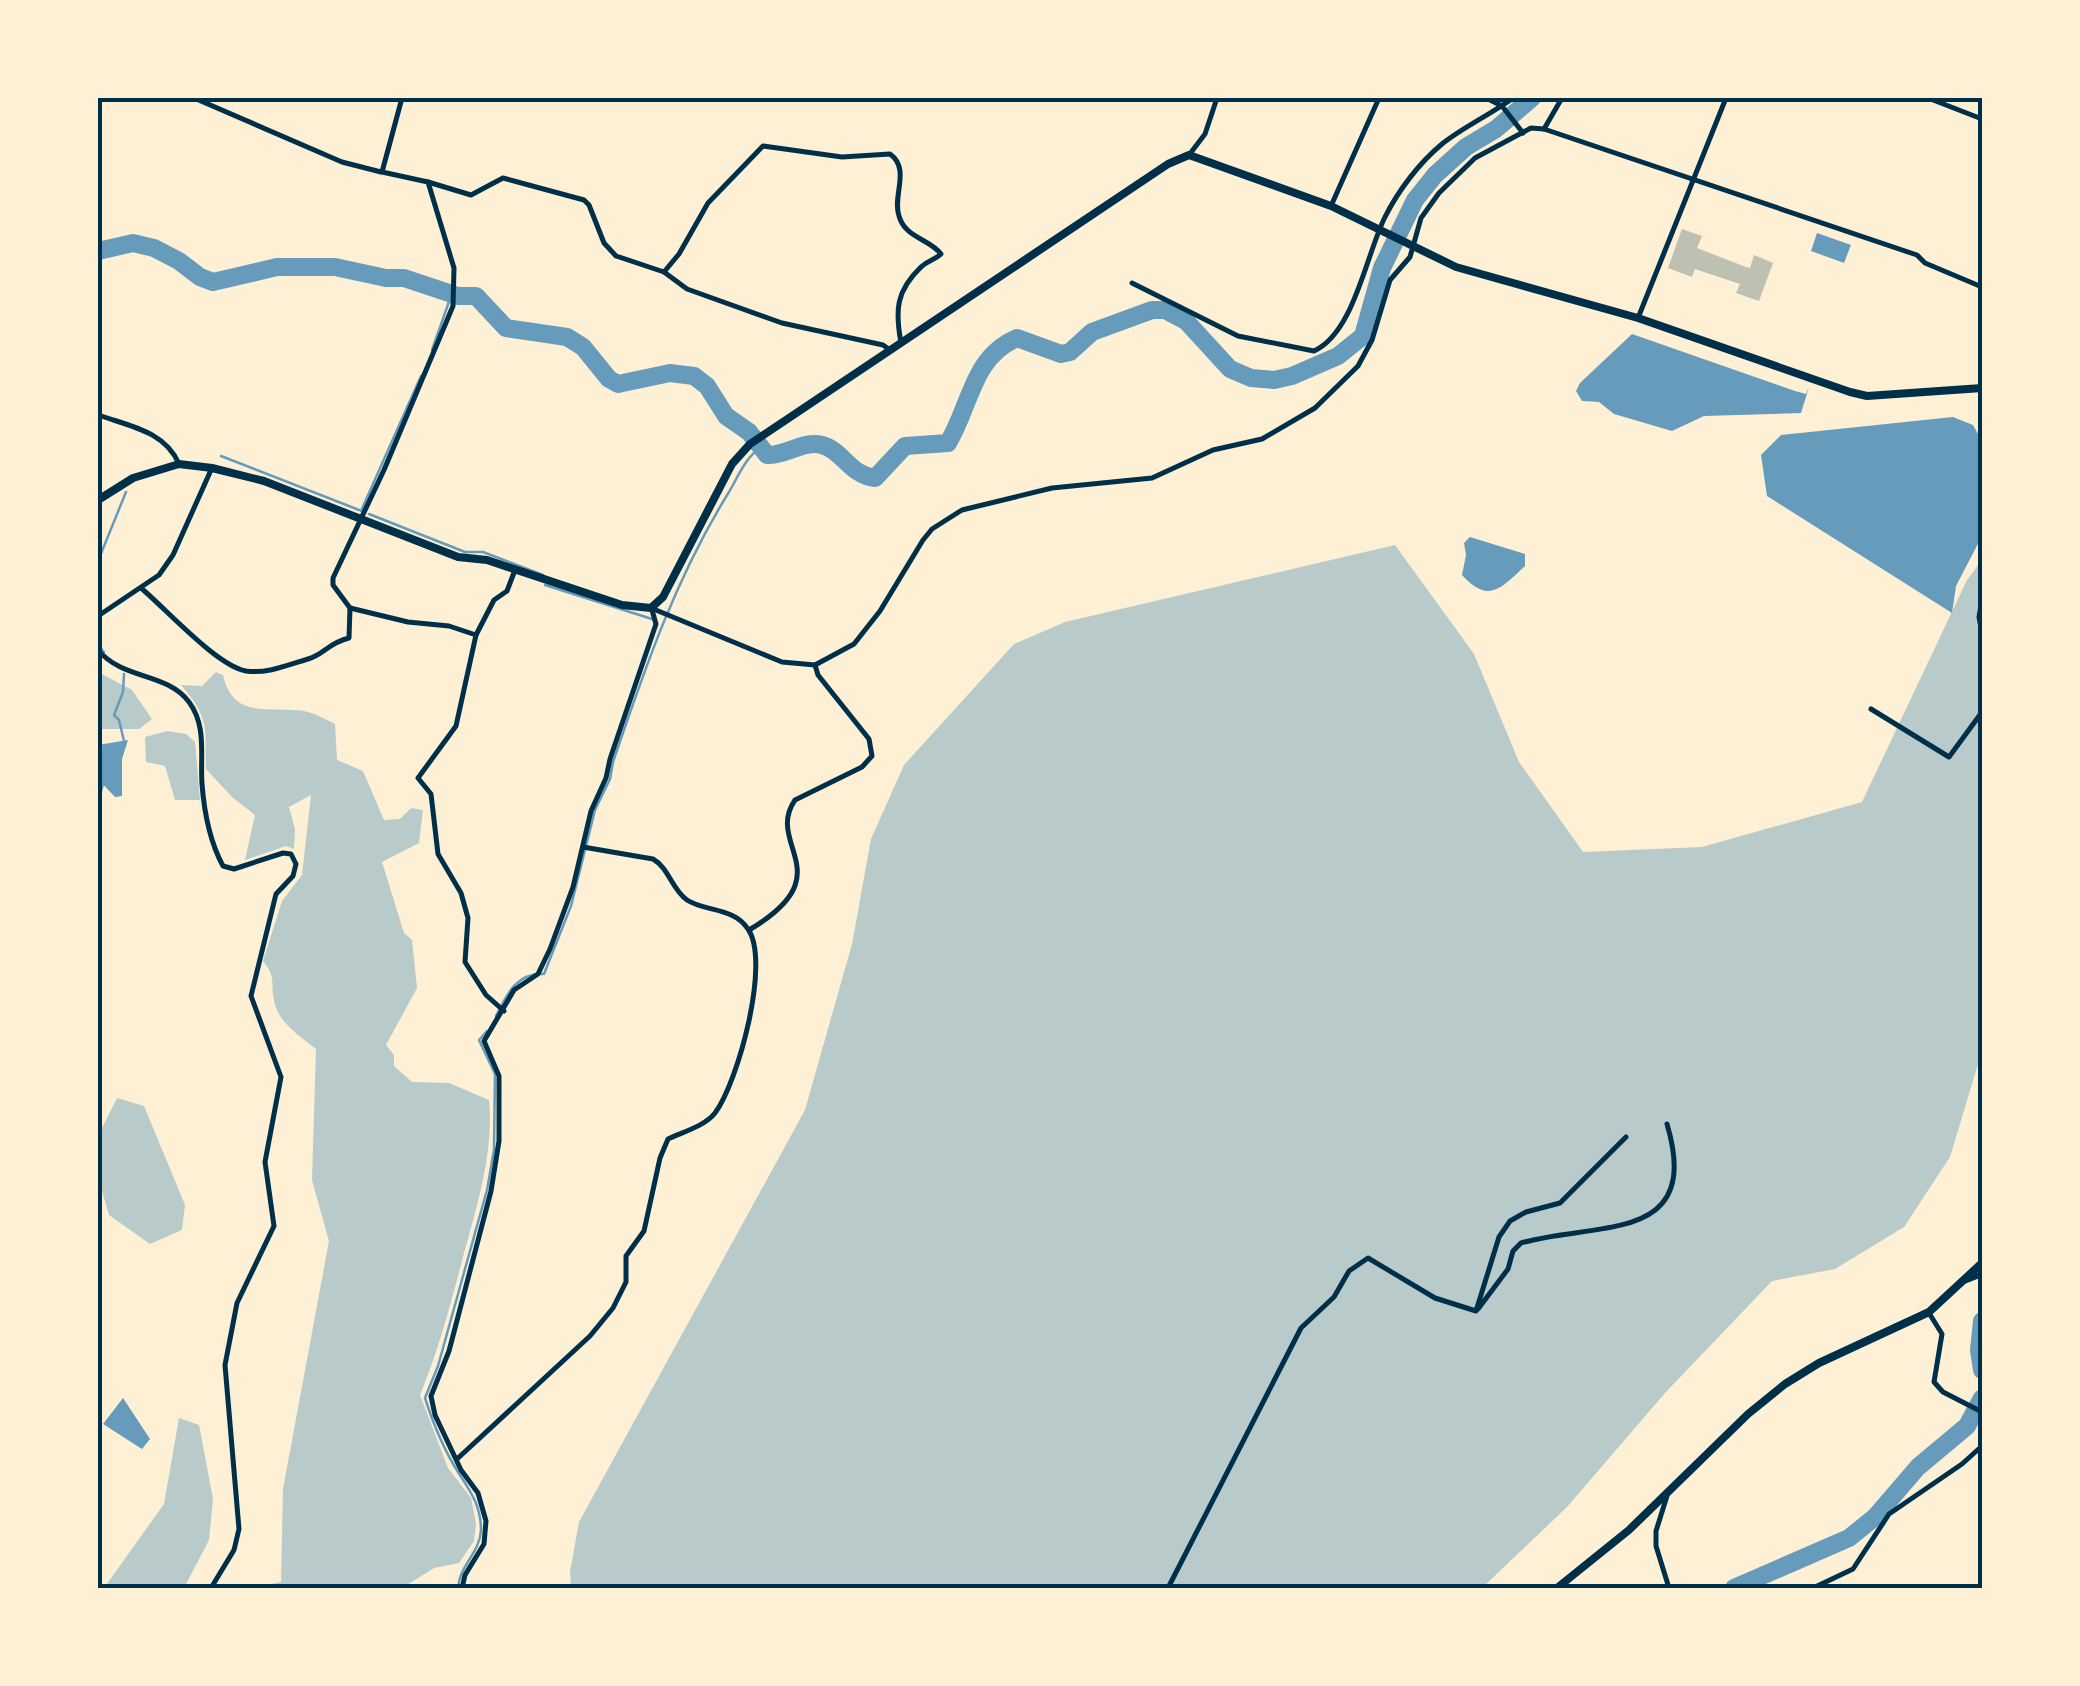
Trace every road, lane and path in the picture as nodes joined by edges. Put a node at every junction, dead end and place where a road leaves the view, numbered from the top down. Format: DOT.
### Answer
graph roads {
  1 [pos="194,98"];
  2 [pos="402,98"];
  3 [pos="1217,98"];
  4 [pos="1379,98"];
  5 [pos="1486,98"];
  6 [pos="1512,98"];
  7 [pos="1562,98"];
  8 [pos="1726,98"];
  9 [pos="1928,98"];
  10 [pos="1504,108"];
  11 [pos="1982,119"];
  12 [pos="1544,128"];
  13 [pos="1521,130"];
  14 [pos="1189,155"];
  15 [pos="382,172"];
  16 [pos="1694,178"];
  17 [pos="428,182"];
  18 [pos="1331,206"];
  19 [pos="1382,230"];
  20 [pos="1410,246"];
  21 [pos="664,272"];
  22 [pos="1132,283"];
  23 [pos="1982,286"];
  24 [pos="1638,318"];
  25 [pos="901,342"];
  26 [pos="890,350"];
  27 [pos="1982,388"];
  28 [pos="98,415"];
  29 [pos="179,464"];
  30 [pos="212,468"];
  31 [pos="98,500"];
  32 [pos="361,518"];
  33 [pos="515,570"];
  34 [pos="141,588"];
  35 [pos="1982,600"];
  36 [pos="350,608"];
  37 [pos="651,608"];
  38 [pos="98,616"];
  39 [pos="1982,633"];
  40 [pos="476,635"];
  41 [pos="98,650"];
  42 [pos="815,665"];
  43 [pos="1871,709"];
  44 [pos="1982,712"];
  45 [pos="585,848"];
  46 [pos="750,930"];
  47 [pos="501,1009"];
  48 [pos="1666,1124"];
  49 [pos="1626,1138"];
  50 [pos="1982,1263"];
  51 [pos="1982,1274"];
  52 [pos="1962,1282"];
  53 [pos="1476,1311"];
  54 [pos="1929,1312"];
  55 [pos="1982,1412"];
  56 [pos="1982,1446"];
  57 [pos="457,1459"];
  58 [pos="1668,1491"];
  59 [pos="211,1588"];
  60 [pos="462,1588"];
  61 [pos="1168,1588"];
  62 [pos="1557,1588"];
  63 [pos="1669,1588"];
  64 [pos="1814,1588"];
  1 -- 15 [label="street"];
  2 -- 15 [label="street"];
  3 -- 14 [label="street"];
  4 -- 18 [label="street"];
  5 -- 10 [label="street"];
  6 -- 10 [label="street"];
  7 -- 12 [label="street"];
  8 -- 16 [label="street"];
  9 -- 11 [label="street"];
  10 -- 13 [label="street"];
  10 -- 19 [label="street"];
  12 -- 13 [label="street"];
  12 -- 16 [label="street"];
  13 -- 20 [label="street"];
  14 -- 18 [label="main road"];
  14 -- 25 [label="main road"];
  15 -- 17 [label="street"];
  16 -- 23 [label="street"];
  16 -- 24 [label="street"];
  17 -- 21 [label="street"];
  17 -- 32 [label="street"];
  18 -- 19 [label="main road"];
  19 -- 20 [label="main road"];
  19 -- 22 [label="street"];
  20 -- 24 [label="main road"];
  20 -- 42 [label="street"];
  21 -- 25 [label="street"];
  21 -- 26 [label="street"];
  24 -- 27 [label="main road"];
  25 -- 26 [label="main road"];
  26 -- 37 [label="main road"];
  28 -- 29 [label="street"];
  29 -- 30 [label="main road"];
  29 -- 31 [label="main road"];
  30 -- 32 [label="main road"];
  30 -- 34 [label="street"];
  32 -- 33 [label="main road"];
  32 -- 36 [label="street"];
  33 -- 37 [label="main road"];
  33 -- 40 [label="street"];
  34 -- 36 [label="street"];
  34 -- 38 [label="street"];
  35 -- 39 [label="street"];
  36 -- 40 [label="street"];
  37 -- 42 [label="street"];
  37 -- 45 [label="street"];
  40 -- 47 [label="street"];
  41 -- 59 [label="street"];
  42 -- 46 [label="street"];
  43 -- 44 [label="street"];
  45 -- 46 [label="street"];
  45 -- 47 [label="street"];
  46 -- 57 [label="street"];
  47 -- 57 [label="street"];
  48 -- 53 [label="street"];
  49 -- 53 [label="street"];
  50 -- 52 [label="main road"];
  51 -- 52 [label="street"];
  52 -- 54 [label="main road"];
  53 -- 61 [label="street"];
  54 -- 55 [label="street"];
  54 -- 58 [label="main road"];
  56 -- 64 [label="street"];
  57 -- 60 [label="street"];
  58 -- 62 [label="main road"];
  58 -- 63 [label="street"];
}
